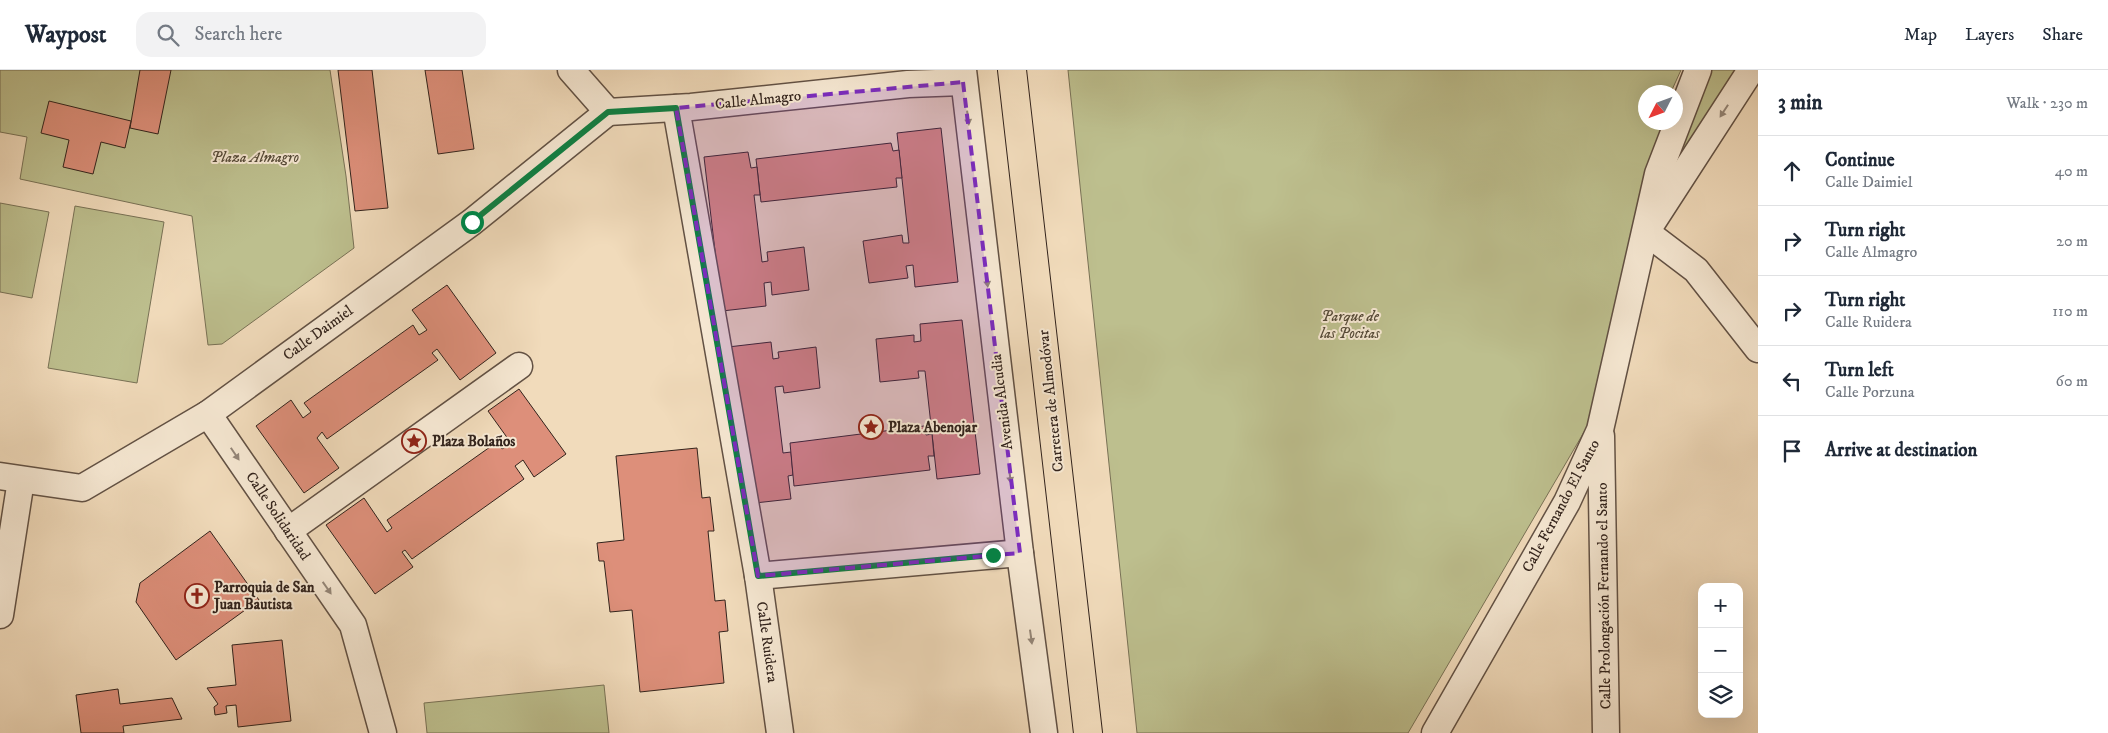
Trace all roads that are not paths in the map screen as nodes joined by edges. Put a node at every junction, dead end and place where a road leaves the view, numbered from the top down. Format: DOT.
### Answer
graph roads {
  1 [pos="572,70"];
  2 [pos="1012,70"];
  3 [pos="1698,70"];
  4 [pos="1751,70"];
  5 [pos="963,76"];
  6 [pos="676,108"];
  7 [pos="608,112"];
  8 [pos="1646,232"];
  9 [pos="1758,349"];
  10 [pos="519,366"];
  11 [pos="208,414"];
  12 [pos="1600,430"];
  13 [pos="11,478"];
  14 [pos="288,532"];
  15 [pos="1020,553"];
  16 [pos="758,576"];
  17 [pos="0,615"];
  18 [pos="382,733"];
  19 [pos="780,733"];
  20 [pos="1044,733"];
  21 [pos="1088,733"];
  22 [pos="1435,733"];
  23 [pos="1606,733"];
  1 -- 7 [label="street"];
  2 -- 21 [label="main road, Carretera de Almodóvar"];
  3 -- 8 [label="street, Calle Fernando El Santo"];
  4 -- 8 [label="street, Calle Fernando El Santo, one-way"];
  5 -- 6 [label="street, Calle Almagro"];
  5 -- 15 [label="street, Avenida Alcudia, one-way"];
  6 -- 7 [label="street, Calle Almagro"];
  6 -- 16 [label="street, Calle Ruidera"];
  7 -- 11 [label="street, Calle Daimiel"];
  8 -- 9 [label="street"];
  8 -- 12 [label="street, Calle Fernando El Santo"];
  10 -- 14 [label="street"];
  11 -- 13 [label="street, Calle Daimiel"];
  11 -- 14 [label="street, Calle Solidaridad, one-way"];
  12 -- 22 [label="street, Calle Fernando El Santo"];
  12 -- 23 [label="street, Calle Prolongación Fernando el Santo"];
  13 -- 17 [label="street"];
  14 -- 18 [label="street, Calle Solidaridad, one-way"];
  15 -- 16 [label="street"];
  15 -- 20 [label="street, Avenida Alcudia, one-way"];
  16 -- 19 [label="street, Calle Ruidera"];
}
